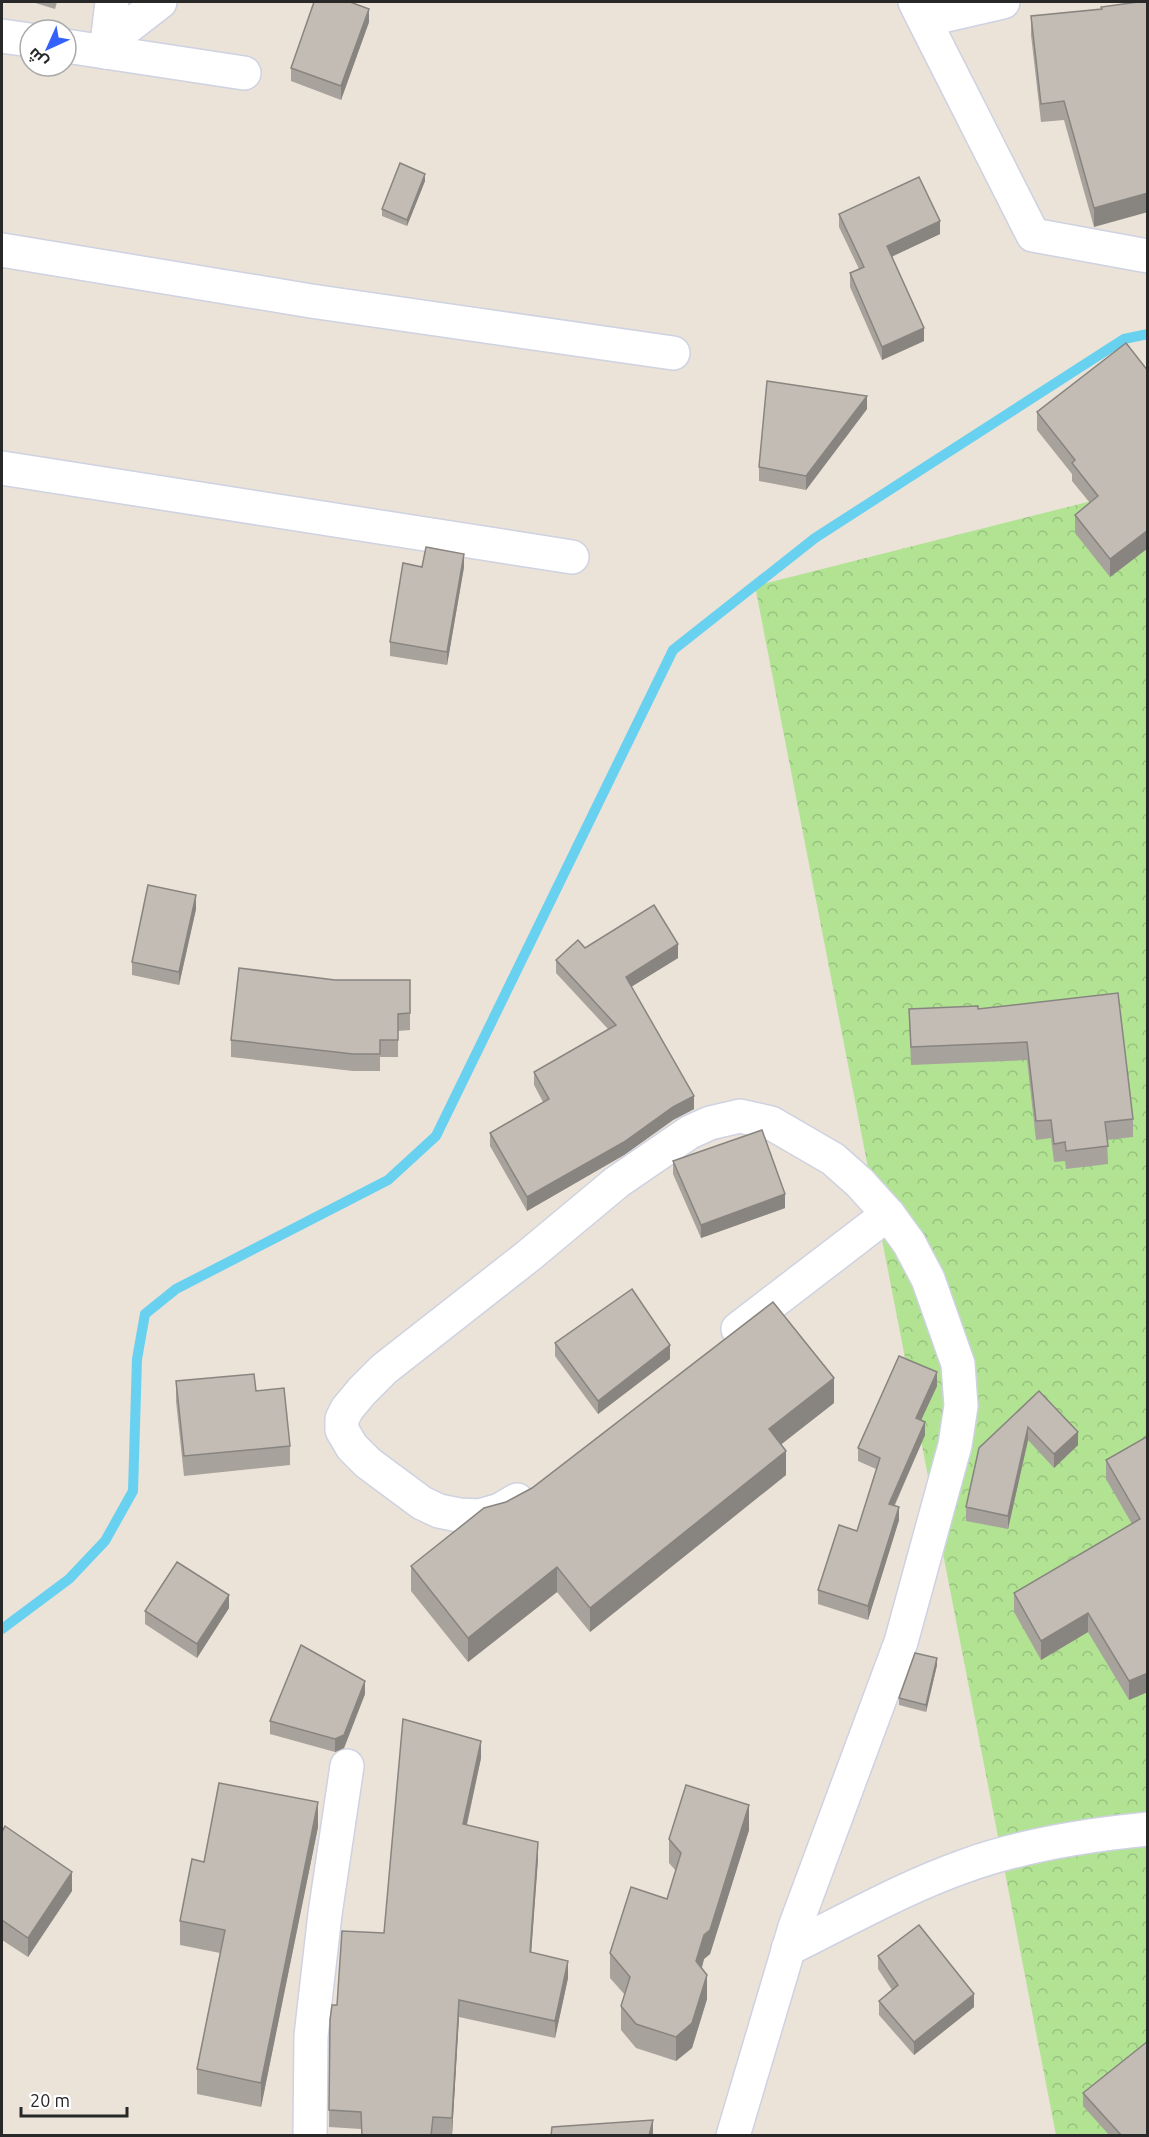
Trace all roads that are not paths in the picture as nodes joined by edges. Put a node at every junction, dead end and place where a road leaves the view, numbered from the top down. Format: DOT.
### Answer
graph roads {
  1 [pos="112,2"];
  2 [pos="160,2"];
  3 [pos="1003,2"];
  4 [pos="920,11"];
  5 [pos="2,36"];
  6 [pos="18,38"];
  7 [pos="78,47"];
  8 [pos="106,48"];
  9 [pos="244,73"];
  10 [pos="2,250"];
  11 [pos="1148,256"];
  12 [pos="673,353"];
  13 [pos="2,468"];
  14 [pos="572,557"];
  15 [pos="888,1214"];
  16 [pos="718,1345"];
  17 [pos="540,1483"];
  18 [pos="347,1766"];
  19 [pos="1148,1829"];
  20 [pos="788,1949"];
  21 [pos="310,2136"];
  22 [pos="733,2136"];
  1 -- 8 [label="street"];
  2 -- 8 [label="street"];
  3 -- 4 [label="street"];
  4 -- 11 [label="street"];
  5 -- 6 [label="street"];
  7 -- 8 [label="street"];
  8 -- 9 [label="street"];
  10 -- 12 [label="street"];
  13 -- 14 [label="street"];
  15 -- 16 [label="street"];
  15 -- 17 [label="street"];
  15 -- 20 [label="street"];
  18 -- 21 [label="street"];
  19 -- 20 [label="street"];
  20 -- 22 [label="street"];
}
